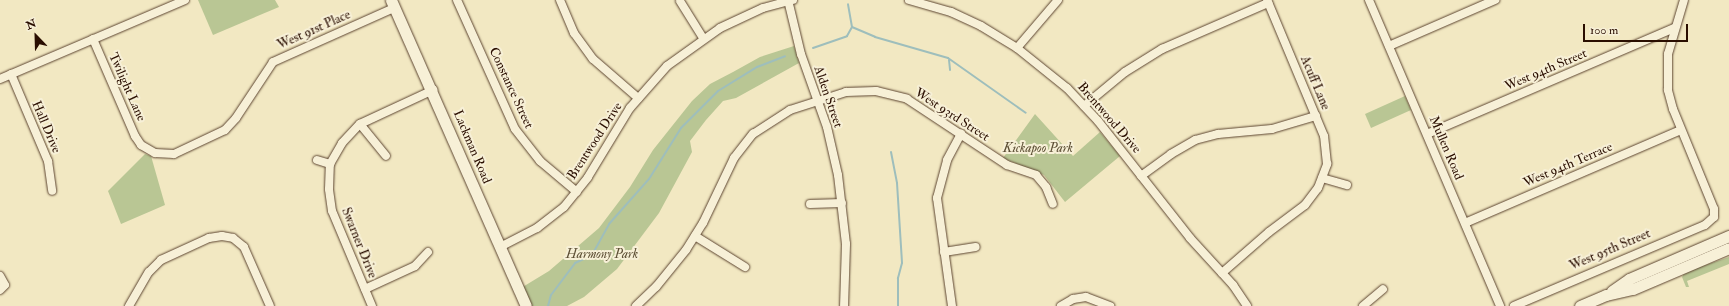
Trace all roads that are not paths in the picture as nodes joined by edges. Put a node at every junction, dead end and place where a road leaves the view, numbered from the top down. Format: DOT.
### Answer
graph roads {
  1 [pos="185,0"];
  2 [pos="457,0"];
  3 [pos="560,0"];
  4 [pos="790,0"];
  5 [pos="909,0"];
  6 [pos="1058,0"];
  7 [pos="1369,0"];
  8 [pos="1495,0"];
  9 [pos="1684,0"];
  10 [pos="680,1"];
  11 [pos="1267,1"];
  12 [pos="393,4"];
  13 [pos="1674,28"];
  14 [pos="703,38"];
  15 [pos="92,39"];
  16 [pos="1389,46"];
  17 [pos="1017,48"];
  18 [pos="11,74"];
  19 [pos="0,79"];
  20 [pos="432,90"];
  21 [pos="638,98"];
  22 [pos="818,100"];
  23 [pos="1084,106"];
  24 [pos="1316,116"];
  25 [pos="360,124"];
  26 [pos="1681,130"];
  27 [pos="961,134"];
  28 [pos="1427,134"];
  29 [pos="141,145"];
  30 [pos="386,156"];
  31 [pos="317,160"];
  32 [pos="330,164"];
  33 [pos="1141,176"];
  34 [pos="1322,178"];
  35 [pos="1347,185"];
  36 [pos="52,191"];
  37 [pos="577,192"];
  38 [pos="842,203"];
  39 [pos="810,204"];
  40 [pos="1053,204"];
  41 [pos="1465,223"];
  42 [pos="695,236"];
  43 [pos="1729,236"];
  44 [pos="500,247"];
  45 [pos="976,247"];
  46 [pos="1729,248"];
  47 [pos="428,252"];
  48 [pos="944,252"];
  49 [pos="745,267"];
  50 [pos="1222,272"];
  51 [pos="0,276"];
  52 [pos="365,289"];
  53 [pos="0,290"];
  54 [pos="1382,290"];
  55 [pos="1606,295"];
  56 [pos="128,306"];
  57 [pos="270,306"];
  58 [pos="372,306"];
  59 [pos="526,306"];
  60 [pos="636,306"];
  61 [pos="844,306"];
  62 [pos="952,306"];
  63 [pos="1061,306"];
  64 [pos="1110,306"];
  65 [pos="1247,306"];
  66 [pos="1363,306"];
  67 [pos="1500,306"];
  68 [pos="1514,306"];
  69 [pos="1580,306"];
  1 -- 15 [label="street"];
  2 -- 37 [label="street, Constance Street"];
  3 -- 21 [label="street"];
  4 -- 14 [label="street, Brentwood Drive"];
  4 -- 22 [label="street, Alden Street"];
  5 -- 17 [label="street, Brentwood Drive"];
  6 -- 17 [label="street"];
  7 -- 16 [label="street, Mullen Road"];
  8 -- 16 [label="street"];
  9 -- 13 [label="street"];
  10 -- 14 [label="street"];
  11 -- 23 [label="street"];
  11 -- 24 [label="street, Acuff Lane"];
  12 -- 20 [label="main road, Lackman Road"];
  12 -- 29 [label="street, West 91st Place"];
  13 -- 26 [label="street"];
  13 -- 28 [label="street, West 94th Street"];
  14 -- 21 [label="street, Brentwood Drive"];
  15 -- 18 [label="street"];
  15 -- 29 [label="street, Twilight Lane"];
  16 -- 28 [label="street, Mullen Road"];
  17 -- 23 [label="street, Brentwood Drive"];
  18 -- 19 [label="street"];
  18 -- 36 [label="street, Hall Drive"];
  20 -- 25 [label="street, Swarner Drive"];
  20 -- 44 [label="main road, Lackman Road"];
  21 -- 37 [label="street, Brentwood Drive"];
  22 -- 27 [label="street, West 93rd Street"];
  22 -- 38 [label="street, Alden Street"];
  22 -- 42 [label="street, West 93rd Street"];
  23 -- 33 [label="street, Brentwood Drive"];
  24 -- 33 [label="street"];
  24 -- 34 [label="street, Acuff Lane"];
  25 -- 30 [label="street"];
  25 -- 32 [label="street, Swarner Drive"];
  26 -- 41 [label="street, West 94th Terrace"];
  26 -- 68 [label="street, West 95th Street"];
  27 -- 40 [label="street, West 93rd Street"];
  27 -- 48 [label="street"];
  28 -- 41 [label="street, Mullen Road"];
  31 -- 32 [label="street"];
  32 -- 52 [label="street, Swarner Drive"];
  33 -- 50 [label="street, Brentwood Drive"];
  34 -- 35 [label="street"];
  34 -- 50 [label="street, Acuff Lane"];
  37 -- 44 [label="street, Brentwood Drive"];
  38 -- 39 [label="street"];
  38 -- 61 [label="street, Alden Street"];
  41 -- 67 [label="street, Mullen Road"];
  42 -- 49 [label="street"];
  42 -- 60 [label="street, West 93rd Street"];
  43 -- 55 [label="main road"];
  44 -- 59 [label="main road, Lackman Road"];
  45 -- 48 [label="street"];
  46 -- 55 [label="main road"];
  47 -- 52 [label="street"];
  48 -- 62 [label="street"];
  50 -- 65 [label="street, Brentwood Drive"];
  51 -- 53 [label="street"];
  52 -- 58 [label="street, Swarner Drive"];
  54 -- 66 [label="street"];
  55 -- 69 [label="main road"];
  56 -- 57 [label="street"];
  63 -- 64 [label="street"];
}
